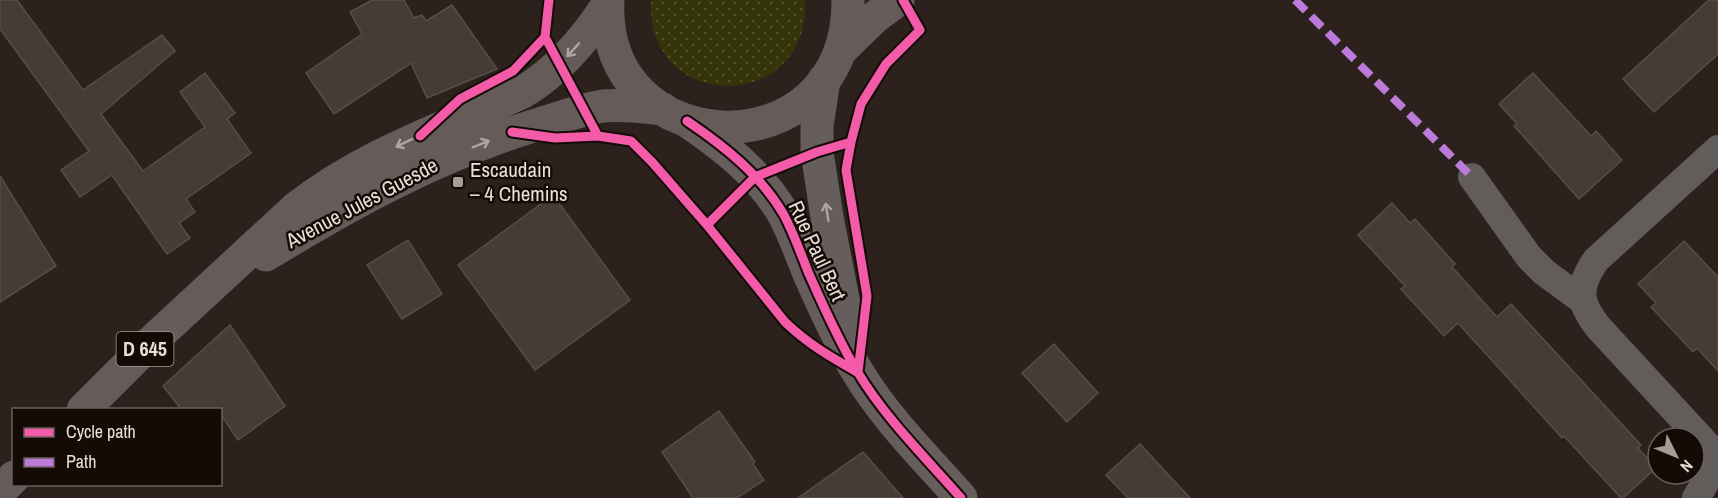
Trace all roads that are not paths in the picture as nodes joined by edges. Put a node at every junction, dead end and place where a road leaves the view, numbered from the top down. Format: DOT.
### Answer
graph roads {
  1 [pos="848,0"];
  2 [pos="898,0"];
  3 [pos="608,2"];
  4 [pos="840,51"];
  5 [pos="824,80"];
  6 [pos="675,115"];
  7 [pos="1718,149"];
  8 [pos="1472,177"];
  9 [pos="208,291"];
  10 [pos="1582,300"];
  11 [pos="858,372"];
  12 [pos="85,408"];
  13 [pos="1718,459"];
  14 [pos="12,479"];
  15 [pos="0,491"];
  16 [pos="961,498"];
  17 [pos="1696,498"];
  1 -- 4 [label="main road"];
  2 -- 4 [label="main road"];
  3 -- 6 [label="main road"];
  3 -- 9 [label="main road, Avenue Jules Guesde / D 645, one-way"];
  4 -- 5 [label="main road, Avenue Jules Guesde"];
  5 -- 6 [label="main road, Avenue Jules Guesde"];
  11 -- 5 [label="street, Rue Paul Bert, one-way"];
  9 -- 6 [label="main road, Avenue Jules Guesde / D 645, one-way"];
  6 -- 11 [label="street, Rue Paul Bert"];
  7 -- 10 [label="street"];
  8 -- 10 [label="street"];
  9 -- 12 [label="main road, Avenue Jules Guesde / D 645"];
  10 -- 13 [label="street"];
  11 -- 16 [label="street, Rue Paul Bert"];
  13 -- 17 [label="street"];
  14 -- 15 [label="main road"];
}
